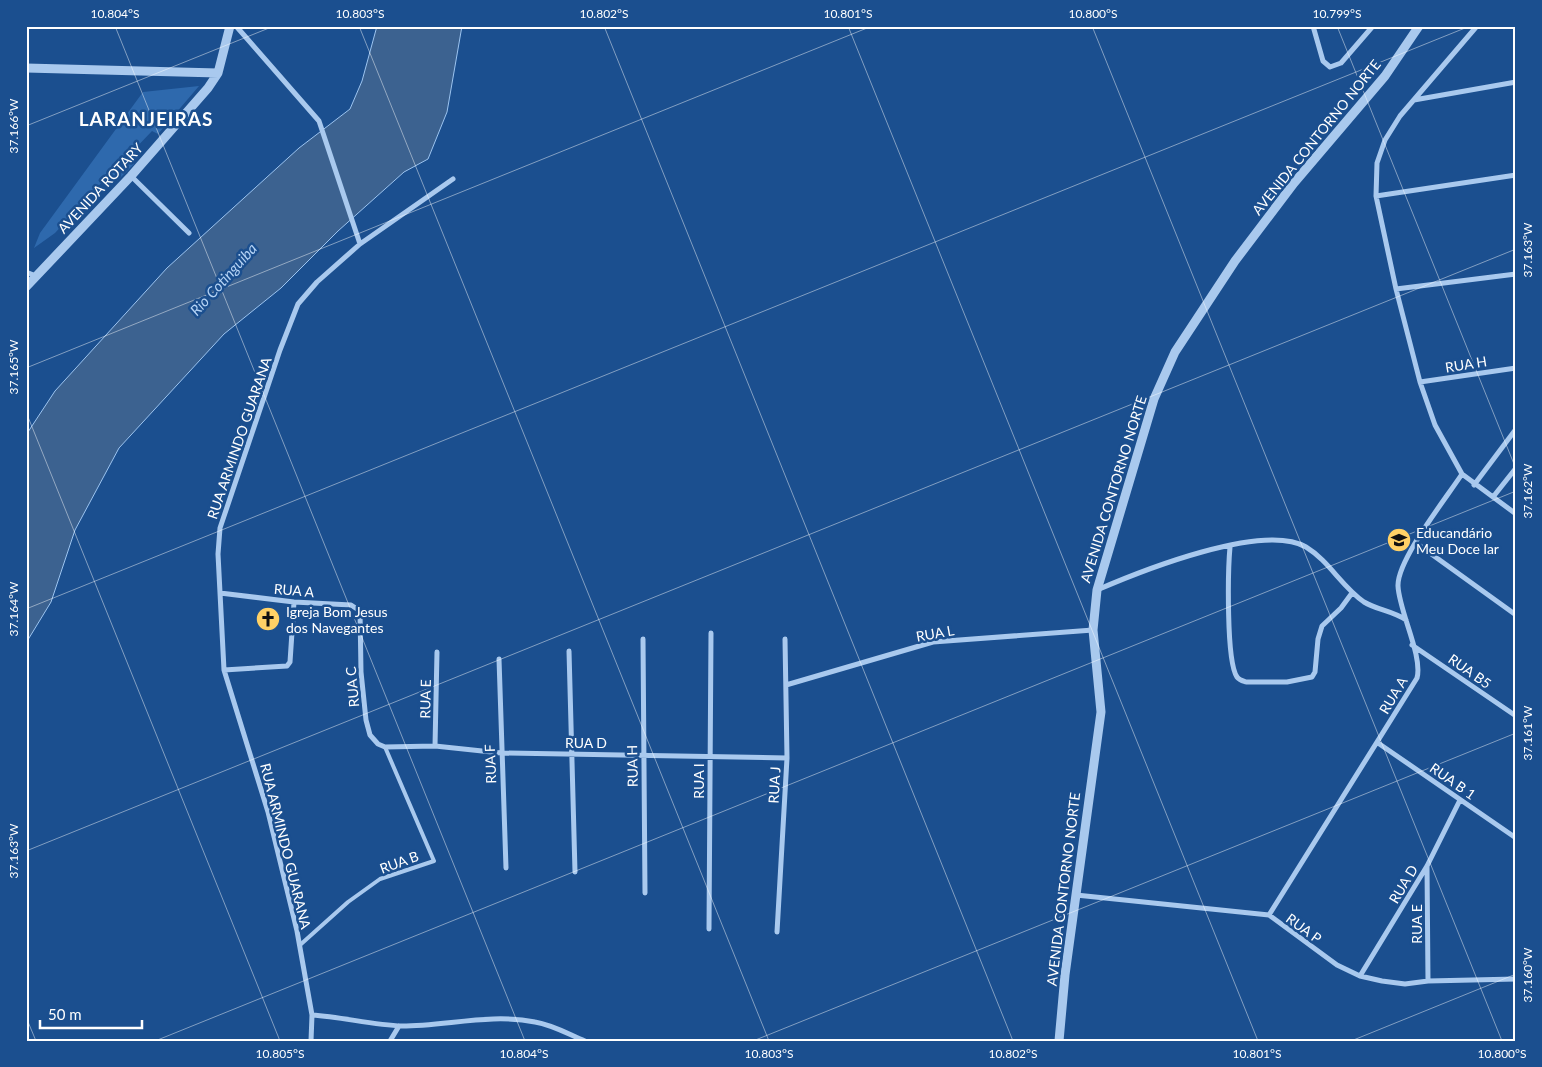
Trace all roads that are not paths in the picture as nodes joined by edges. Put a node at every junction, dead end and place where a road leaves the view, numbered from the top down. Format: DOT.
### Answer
graph roads {
  1 [pos="230,26"];
  2 [pos="236,26"];
  3 [pos="1313,26"];
  4 [pos="1374,26"];
  5 [pos="1419,26"];
  6 [pos="1477,26"];
  7 [pos="26,68"];
  8 [pos="218,73"];
  9 [pos="1516,82"];
  10 [pos="1414,100"];
  11 [pos="1516,175"];
  12 [pos="131,176"];
  13 [pos="453,179"];
  14 [pos="1376,196"];
  15 [pos="189,233"];
  16 [pos="360,244"];
  17 [pos="26,272"];
  18 [pos="1516,274"];
  19 [pos="36,276"];
  20 [pos="26,287"];
  21 [pos="1396,289"];
  22 [pos="1516,368"];
  23 [pos="1420,382"];
  24 [pos="1516,429"];
  25 [pos="1516,468"];
  26 [pos="1462,474"];
  27 [pos="1474,485"];
  28 [pos="1493,498"];
  29 [pos="1516,514"];
  30 [pos="1416,543"];
  31 [pos="1230,547"];
  32 [pos="1097,590"];
  33 [pos="1352,592"];
  34 [pos="220,593"];
  35 [pos="294,602"];
  36 [pos="1516,615"];
  37 [pos="361,616"];
  38 [pos="1407,620"];
  39 [pos="1093,630"];
  40 [pos="711,633"];
  41 [pos="642,639"];
  42 [pos="785,639"];
  43 [pos="1412,644"];
  44 [pos="569,650"];
  45 [pos="437,652"];
  46 [pos="499,660"];
  47 [pos="224,670"];
  48 [pos="786,685"];
  49 [pos="1516,716"];
  50 [pos="1378,742"];
  51 [pos="435,746"];
  52 [pos="385,747"];
  53 [pos="501,753"];
  54 [pos="571,754"];
  55 [pos="643,754"];
  56 [pos="709,755"];
  57 [pos="787,758"];
  58 [pos="1460,800"];
  59 [pos="1516,838"];
  60 [pos="1427,866"];
  61 [pos="506,868"];
  62 [pos="575,872"];
  63 [pos="645,893"];
  64 [pos="1076,895"];
  65 [pos="1269,915"];
  66 [pos="709,929"];
  67 [pos="777,932"];
  68 [pos="300,945"];
  69 [pos="1360,976"];
  70 [pos="1516,979"];
  71 [pos="1428,981"];
  72 [pos="312,1015"];
  73 [pos="400,1026"];
  74 [pos="311,1041"];
  75 [pos="390,1041"];
  76 [pos="585,1041"];
  77 [pos="1059,1041"];
  1 -- 8 [label="street, AVENIDA ROTARY"];
  2 -- 16 [label="street"];
  3 -- 4 [label="street"];
  5 -- 32 [label="street, AVENIDA CONTORNO NORTE"];
  6 -- 10 [label="street"];
  7 -- 8 [label="street"];
  8 -- 12 [label="street, AVENIDA ROTARY"];
  9 -- 10 [label="street"];
  10 -- 14 [label="street"];
  11 -- 14 [label="street"];
  12 -- 15 [label="street"];
  12 -- 19 [label="street, AVENIDA ROTARY"];
  13 -- 16 [label="street, RUA ARMINDO GUARANA"];
  14 -- 21 [label="street"];
  16 -- 34 [label="street, RUA ARMINDO GUARANA"];
  17 -- 19 [label="street"];
  18 -- 21 [label="street"];
  19 -- 20 [label="street, AVENIDA ROTARY"];
  21 -- 23 [label="street"];
  22 -- 23 [label="street, RUA H"];
  23 -- 26 [label="street"];
  24 -- 27 [label="street"];
  25 -- 28 [label="street"];
  26 -- 27 [label="street"];
  26 -- 30 [label="street, RUA A"];
  27 -- 28 [label="street"];
  28 -- 29 [label="street"];
  30 -- 36 [label="street"];
  30 -- 38 [label="street, RUA A"];
  31 -- 32 [label="street"];
  31 -- 33 [label="street"];
  31 -- 33 [label="street"];
  32 -- 39 [label="street, AVENIDA CONTORNO NORTE"];
  33 -- 38 [label="street"];
  34 -- 35 [label="street, RUA A"];
  34 -- 47 [label="street, RUA ARMINDO GUARANA"];
  35 -- 37 [label="street, RUA A"];
  35 -- 47 [label="street"];
  37 -- 52 [label="street, RUA C"];
  38 -- 43 [label="street, RUA A"];
  39 -- 48 [label="street, RUA L"];
  39 -- 64 [label="street, AVENIDA CONTORNO NORTE"];
  40 -- 56 [label="street, RUA I"];
  41 -- 55 [label="street, RUA H"];
  42 -- 48 [label="street, RUA J"];
  43 -- 49 [label="street, RUA B5"];
  43 -- 50 [label="street, RUA A"];
  44 -- 54 [label="street"];
  45 -- 51 [label="street, RUA E"];
  46 -- 53 [label="street, RUA F"];
  47 -- 68 [label="street, RUA ARMINDO GUARANA"];
  48 -- 57 [label="street, RUA J"];
  50 -- 58 [label="street, RUA B 1"];
  50 -- 65 [label="street, RUA A"];
  51 -- 52 [label="street, RUA D"];
  51 -- 53 [label="street, RUA D"];
  52 -- 68 [label="lane, RUA B"];
  53 -- 54 [label="street, RUA D"];
  53 -- 61 [label="street, RUA F"];
  54 -- 55 [label="street, RUA D"];
  54 -- 62 [label="street"];
  55 -- 56 [label="street, RUA D"];
  55 -- 63 [label="street, RUA H"];
  56 -- 57 [label="street, RUA D"];
  56 -- 66 [label="street, RUA I"];
  57 -- 67 [label="street, RUA J"];
  58 -- 59 [label="street, RUA B 1"];
  58 -- 60 [label="street, RUA D"];
  60 -- 69 [label="street, RUA D"];
  60 -- 71 [label="street, RUA E"];
  64 -- 65 [label="street, RUA P"];
  64 -- 77 [label="street, AVENIDA CONTORNO NORTE"];
  65 -- 69 [label="street, RUA P"];
  68 -- 72 [label="street, RUA ARMINDO GUARANA"];
  69 -- 71 [label="street, RUA P"];
  70 -- 71 [label="street, RUA P"];
  72 -- 73 [label="street"];
  72 -- 74 [label="street, RUA ARMINDO GUARANA"];
  73 -- 75 [label="street"];
  73 -- 76 [label="street"];
}
